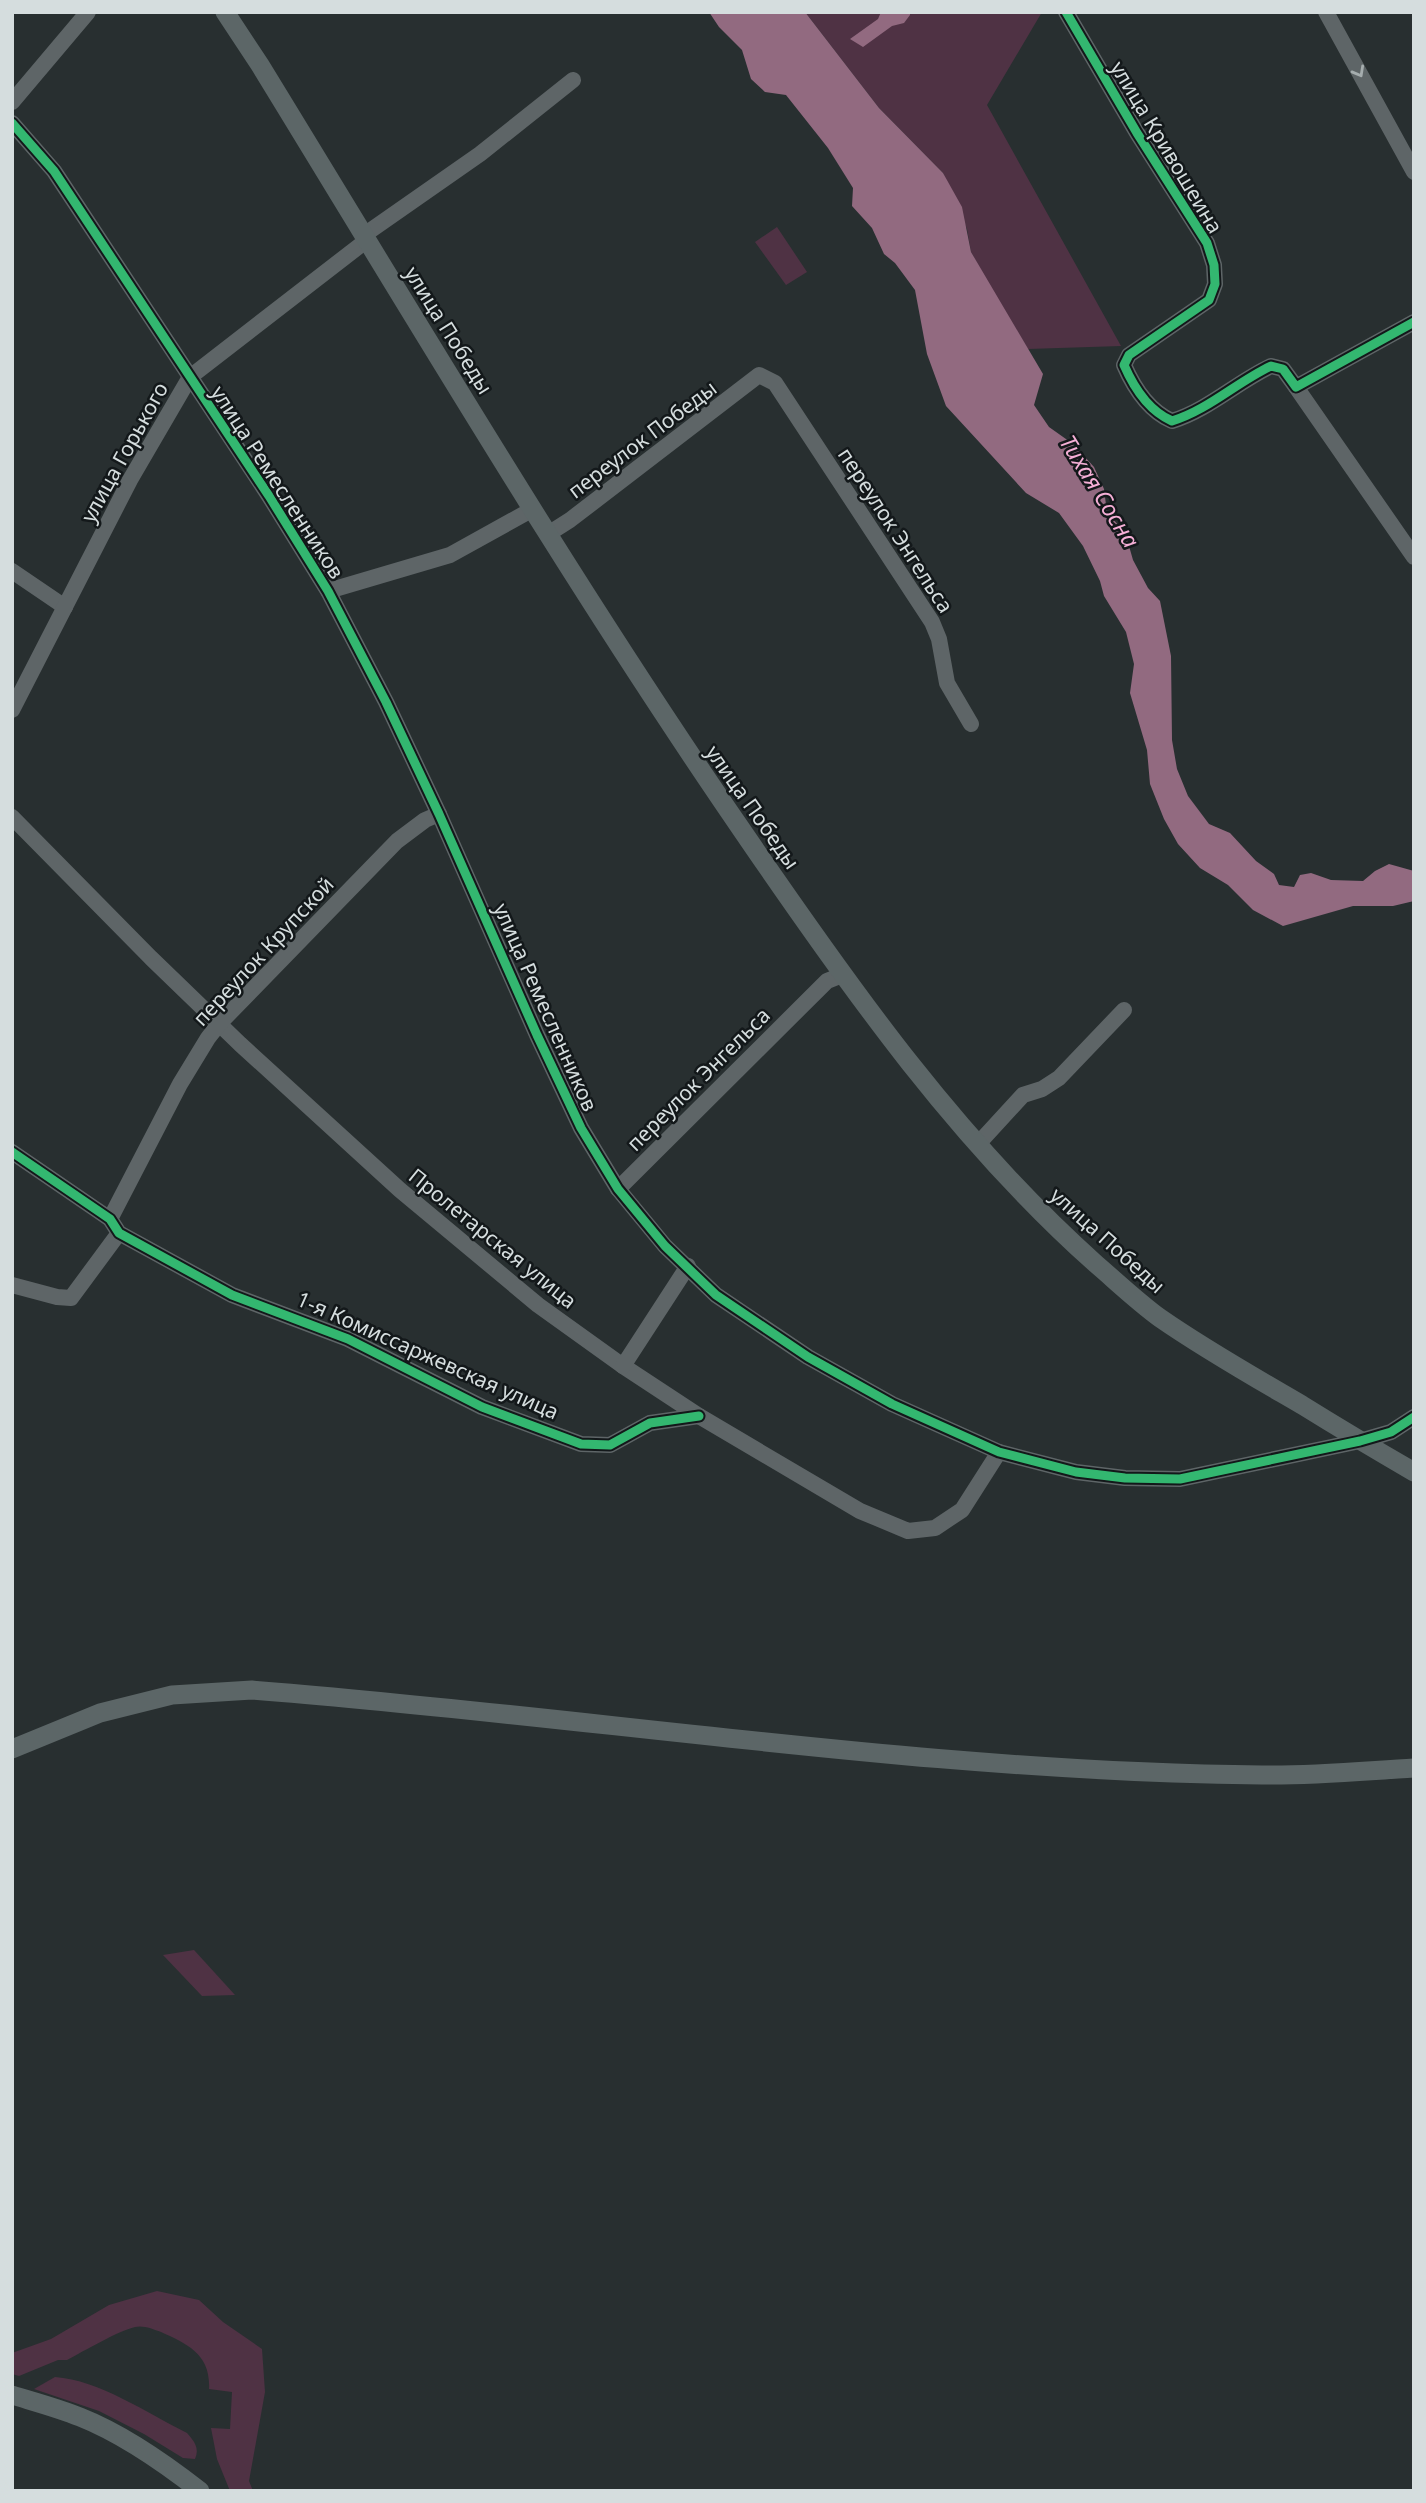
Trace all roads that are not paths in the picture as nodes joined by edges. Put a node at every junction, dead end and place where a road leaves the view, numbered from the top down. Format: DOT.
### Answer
graph roads {
  1 [pos="88,12"];
  2 [pos="225,12"];
  3 [pos="1066,12"];
  4 [pos="1325,12"];
  5 [pos="573,80"];
  6 [pos="12,102"];
  7 [pos="12,123"];
  8 [pos="1414,172"];
  9 [pos="365,237"];
  10 [pos="1414,323"];
  11 [pos="759,375"];
  12 [pos="190,377"];
  13 [pos="1296,387"];
  14 [pos="533,509"];
  15 [pos="548,534"];
  16 [pos="1414,557"];
  17 [pos="12,571"];
  18 [pos="328,592"];
  19 [pos="65,607"];
  20 [pos="12,710"];
  21 [pos="971,723"];
  22 [pos="439,814"];
  23 [pos="12,817"];
  24 [pos="842,975"];
  25 [pos="1125,1010"];
  26 [pos="219,1024"];
  27 [pos="978,1144"];
  28 [pos="12,1152"];
  29 [pos="618,1189"];
  30 [pos="110,1219"];
  31 [pos="119,1233"];
  32 [pos="688,1266"];
  33 [pos="12,1285"];
  34 [pos="623,1366"];
  35 [pos="699,1416"];
  36 [pos="1414,1417"];
  37 [pos="1360,1441"];
  38 [pos="999,1452"];
  39 [pos="1414,1472"];
  40 [pos="12,1749"];
  41 [pos="1414,1768"];
  42 [pos="12,2395"];
  43 [pos="200,2491"];
  1 -- 6 [label="street"];
  2 -- 9 [label="main road, улица Победы"];
  3 -- 13 [label="street, улица Кривошеина"];
  4 -- 8 [label="street, one-way"];
  5 -- 9 [label="street, улица Горького"];
  7 -- 12 [label="street, улица Ремесленников"];
  9 -- 12 [label="street, улица Горького"];
  9 -- 14 [label="main road, улица Победы"];
  10 -- 13 [label="street"];
  11 -- 15 [label="street, переулок Победы"];
  11 -- 21 [label="street, переулок Энгельса"];
  12 -- 18 [label="street, улица Ремесленников"];
  12 -- 19 [label="street, улица Горького"];
  13 -- 16 [label="street, улица Кривошеина"];
  14 -- 15 [label="main road, улица Победы"];
  14 -- 18 [label="street"];
  15 -- 24 [label="main road, улица Победы"];
  17 -- 19 [label="street"];
  18 -- 22 [label="street, улица Ремесленников"];
  19 -- 20 [label="street, улица Горького"];
  22 -- 26 [label="street, переулок Крупской"];
  22 -- 29 [label="street, улица Ремесленников"];
  23 -- 26 [label="street, Пролетарская улица"];
  24 -- 27 [label="main road, улица Победы"];
  24 -- 29 [label="street, переулок Энгельса"];
  25 -- 27 [label="street"];
  26 -- 30 [label="street, переулок Крупской"];
  26 -- 34 [label="street, Пролетарская улица"];
  27 -- 37 [label="main road, улица Победы"];
  28 -- 30 [label="street, 1-я Комиссаржевская улица"];
  29 -- 32 [label="street, улица Ремесленников"];
  30 -- 31 [label="street, 1-я Комиссаржевская улица"];
  31 -- 33 [label="street"];
  31 -- 35 [label="street, 1-я Комиссаржевская улица"];
  32 -- 34 [label="street"];
  32 -- 38 [label="street, улица Ремесленников"];
  34 -- 35 [label="street, Пролетарская улица"];
  35 -- 38 [label="street, Пролетарская улица"];
  36 -- 37 [label="street, улица Ремесленников"];
  37 -- 38 [label="street, улица Ремесленников"];
  37 -- 39 [label="main road, улица Победы"];
  40 -- 41 [label="main road"];
  42 -- 43 [label="main road"];
}
